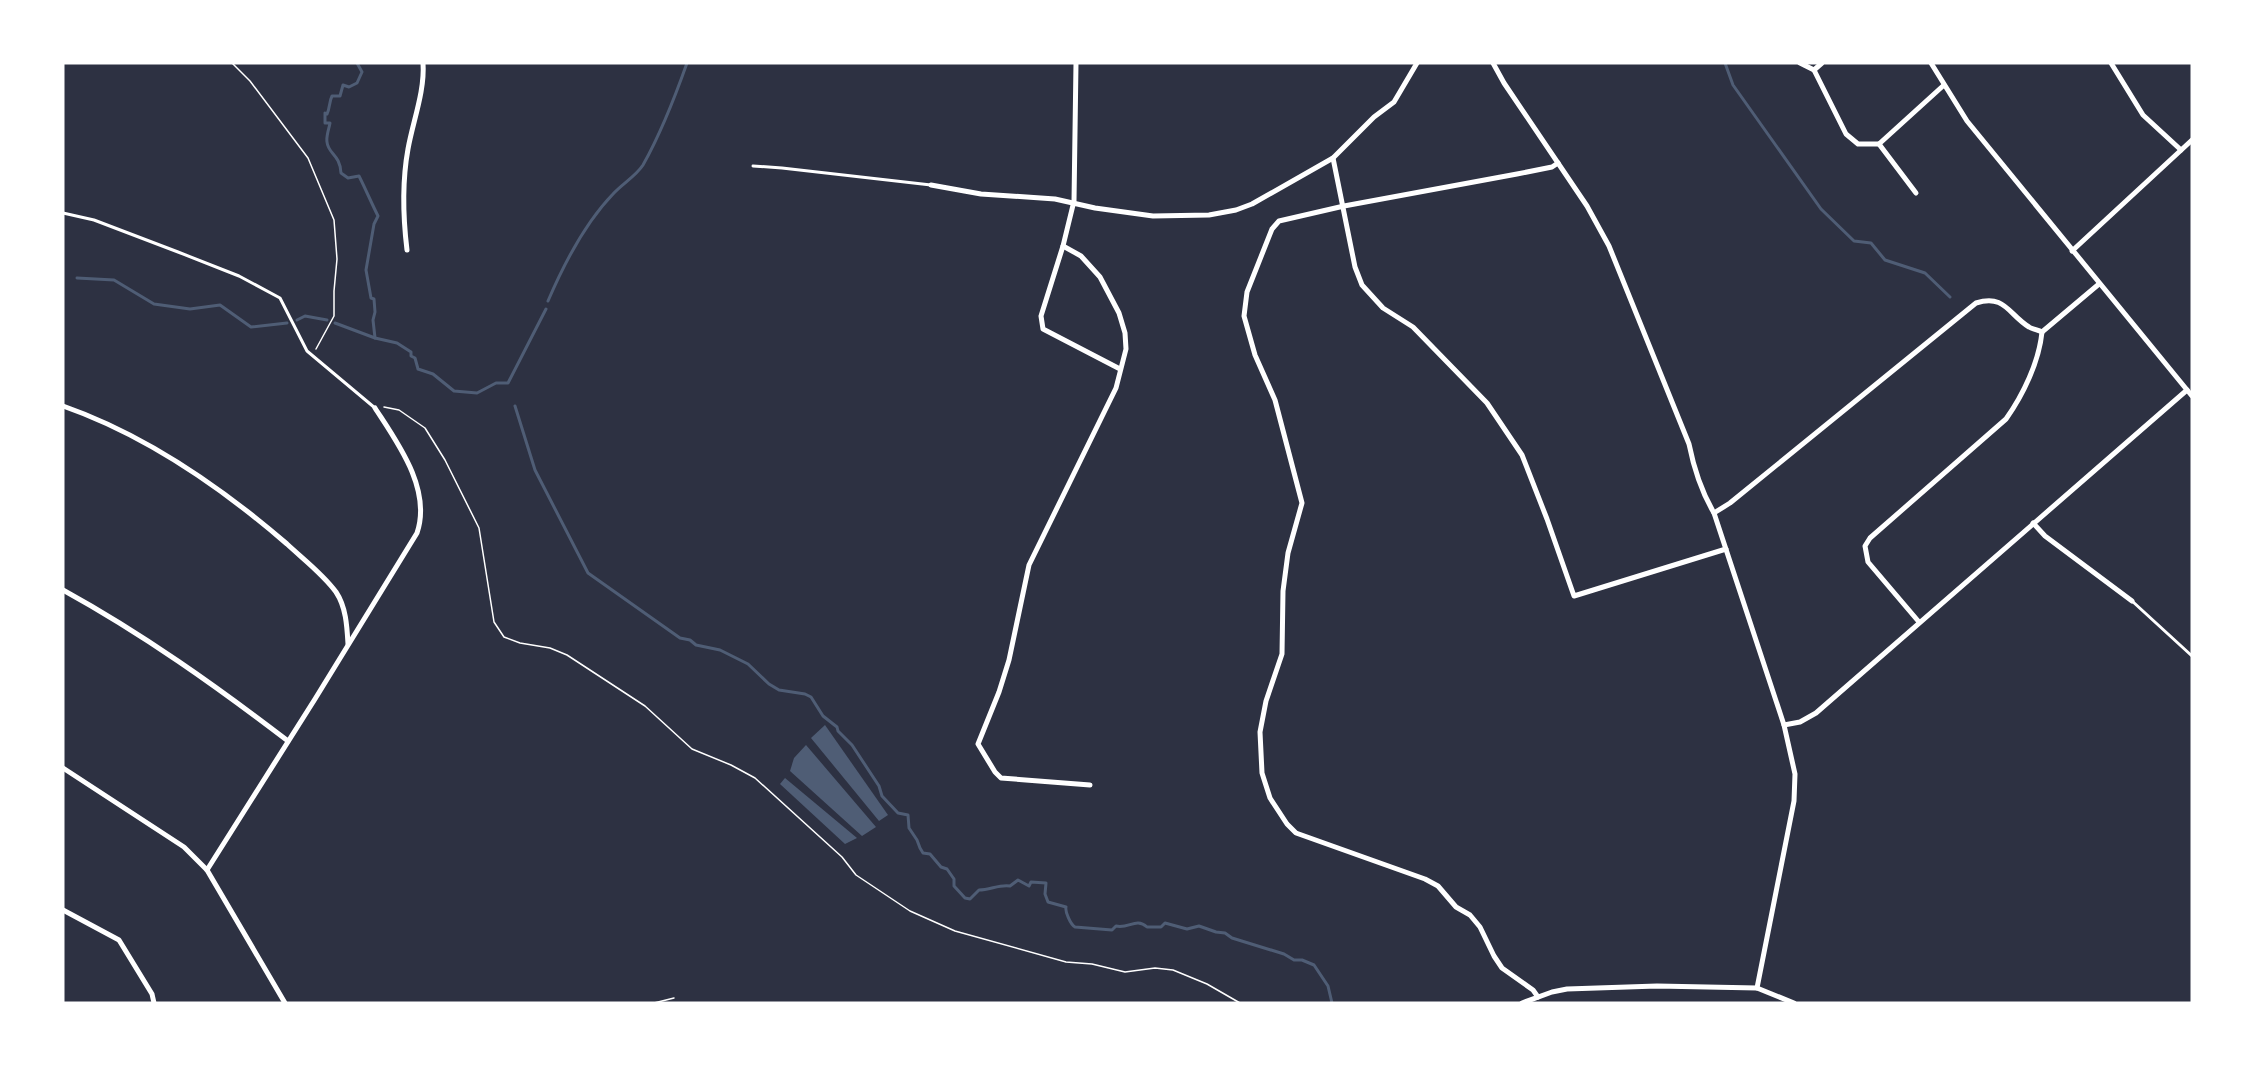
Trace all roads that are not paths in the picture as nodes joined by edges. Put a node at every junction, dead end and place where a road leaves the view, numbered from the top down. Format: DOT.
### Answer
graph roads {
  1 [pos="423,63"];
  2 [pos="1076,63"];
  3 [pos="1417,63"];
  4 [pos="1493,63"];
  5 [pos="1800,63"];
  6 [pos="1822,63"];
  7 [pos="1931,63"];
  8 [pos="2111,63"];
  9 [pos="1814,70"];
  10 [pos="1944,85"];
  11 [pos="2192,140"];
  12 [pos="1879,144"];
  13 [pos="2181,150"];
  14 [pos="1333,158"];
  15 [pos="1558,163"];
  16 [pos="753,166"];
  17 [pos="931,185"];
  18 [pos="1916,193"];
  19 [pos="1074,201"];
  20 [pos="1344,206"];
  21 [pos="63,213"];
  22 [pos="1063,246"];
  23 [pos="407,250"];
  24 [pos="2072,251"];
  25 [pos="2099,284"];
  26 [pos="2042,332"];
  27 [pos="1120,369"];
  28 [pos="2187,390"];
  29 [pos="2192,396"];
  30 [pos="63,406"];
  31 [pos="375,408"];
  32 [pos="1714,513"];
  33 [pos="2033,523"];
  34 [pos="1726,549"];
  35 [pos="63,590"];
  36 [pos="2132,601"];
  37 [pos="1919,622"];
  38 [pos="348,646"];
  39 [pos="2192,656"];
  40 [pos="1785,725"];
  41 [pos="288,741"];
  42 [pos="63,768"];
  43 [pos="1090,785"];
  44 [pos="207,870"];
  45 [pos="63,910"];
  46 [pos="1757,988"];
  47 [pos="1538,997"];
  48 [pos="154,1003"];
  49 [pos="285,1003"];
  50 [pos="1522,1003"];
  51 [pos="1794,1003"];
  1 -- 23 [label="street"];
  2 -- 19 [label="street"];
  3 -- 14 [label="street"];
  4 -- 15 [label="street"];
  5 -- 9 [label="street"];
  6 -- 9 [label="street"];
  7 -- 10 [label="street"];
  8 -- 13 [label="street"];
  9 -- 12 [label="street"];
  10 -- 12 [label="street"];
  10 -- 24 [label="street"];
  11 -- 13 [label="street"];
  12 -- 18 [label="street"];
  13 -- 24 [label="street"];
  14 -- 19 [label="street"];
  14 -- 20 [label="street"];
  15 -- 20 [label="street"];
  15 -- 32 [label="street"];
  16 -- 17 [label="lane"];
  17 -- 19 [label="street"];
  19 -- 22 [label="street"];
  20 -- 34 [label="street"];
  20 -- 47 [label="street"];
  21 -- 31 [label="lane"];
  22 -- 27 [label="street"];
  22 -- 27 [label="street"];
  24 -- 25 [label="street"];
  25 -- 26 [label="street"];
  25 -- 28 [label="street"];
  26 -- 32 [label="street"];
  26 -- 37 [label="street"];
  27 -- 43 [label="street"];
  28 -- 29 [label="street"];
  28 -- 33 [label="street"];
  30 -- 38 [label="street"];
  31 -- 38 [label="street"];
  32 -- 34 [label="street"];
  33 -- 36 [label="street"];
  33 -- 37 [label="street"];
  34 -- 40 [label="street"];
  35 -- 41 [label="street"];
  36 -- 39 [label="lane"];
  37 -- 40 [label="street"];
  38 -- 41 [label="street"];
  40 -- 46 [label="street"];
  41 -- 44 [label="street"];
  42 -- 44 [label="street"];
  44 -- 49 [label="street"];
  45 -- 48 [label="street"];
  46 -- 47 [label="street"];
  46 -- 51 [label="street"];
  47 -- 50 [label="street"];
}
